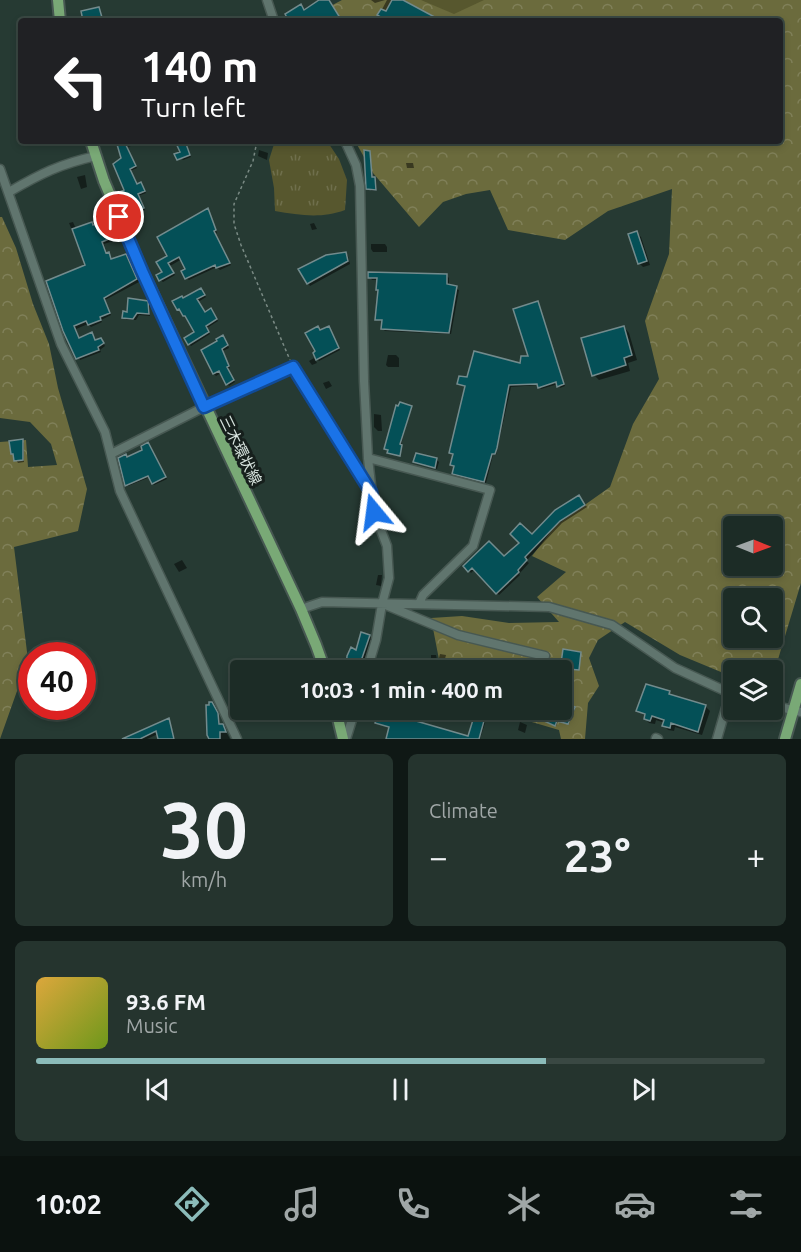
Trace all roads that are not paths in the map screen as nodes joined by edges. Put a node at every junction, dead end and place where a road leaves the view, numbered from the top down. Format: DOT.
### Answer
graph roads {
  1 [pos="58,0"];
  2 [pos="267,0"];
  3 [pos="60,18"];
  4 [pos="273,18"];
  5 [pos="92,144"];
  6 [pos="346,144"];
  7 [pos="96,156"];
  8 [pos="0,169"];
  9 [pos="9,192"];
  10 [pos="204,407"];
  11 [pos="111,454"];
  12 [pos="368,458"];
  13 [pos="371,492"];
  14 [pos="382,604"];
  15 [pos="419,604"];
  16 [pos="301,609"];
  17 [pos="545,656"];
  18 [pos="321,660"];
  19 [pos="370,660"];
  20 [pos="801,684"];
  21 [pos="723,690"];
  22 [pos="797,711"];
  23 [pos="339,720"];
  24 [pos="352,720"];
  25 [pos="723,720"];
  26 [pos="237,739"];
  27 [pos="345,739"];
  28 [pos="717,739"];
  29 [pos="785,739"];
  1 -- 3 [label="main road"];
  2 -- 4 [label="street"];
  5 -- 7 [label="main road, 三木環状線"];
  6 -- 12 [label="street"];
  7 -- 9 [label="street"];
  7 -- 10 [label="main road, 三木環状線"];
  8 -- 9 [label="street"];
  9 -- 11 [label="street"];
  10 -- 11 [label="street"];
  10 -- 13 [label="street"];
  10 -- 16 [label="main road, 三木環状線"];
  11 -- 26 [label="street"];
  12 -- 13 [label="street"];
  12 -- 15 [label="street"];
  13 -- 14 [label="street"];
  14 -- 15 [label="street"];
  14 -- 16 [label="street"];
  14 -- 17 [label="street"];
  14 -- 19 [label="street"];
  15 -- 21 [label="street"];
  16 -- 18 [label="main road, 三木環状線"];
  20 -- 22 [label="main road"];
  22 -- 29 [label="main road"];
  23 -- 27 [label="main road"];
  24 -- 27 [label="street"];
  25 -- 28 [label="street"];
}
